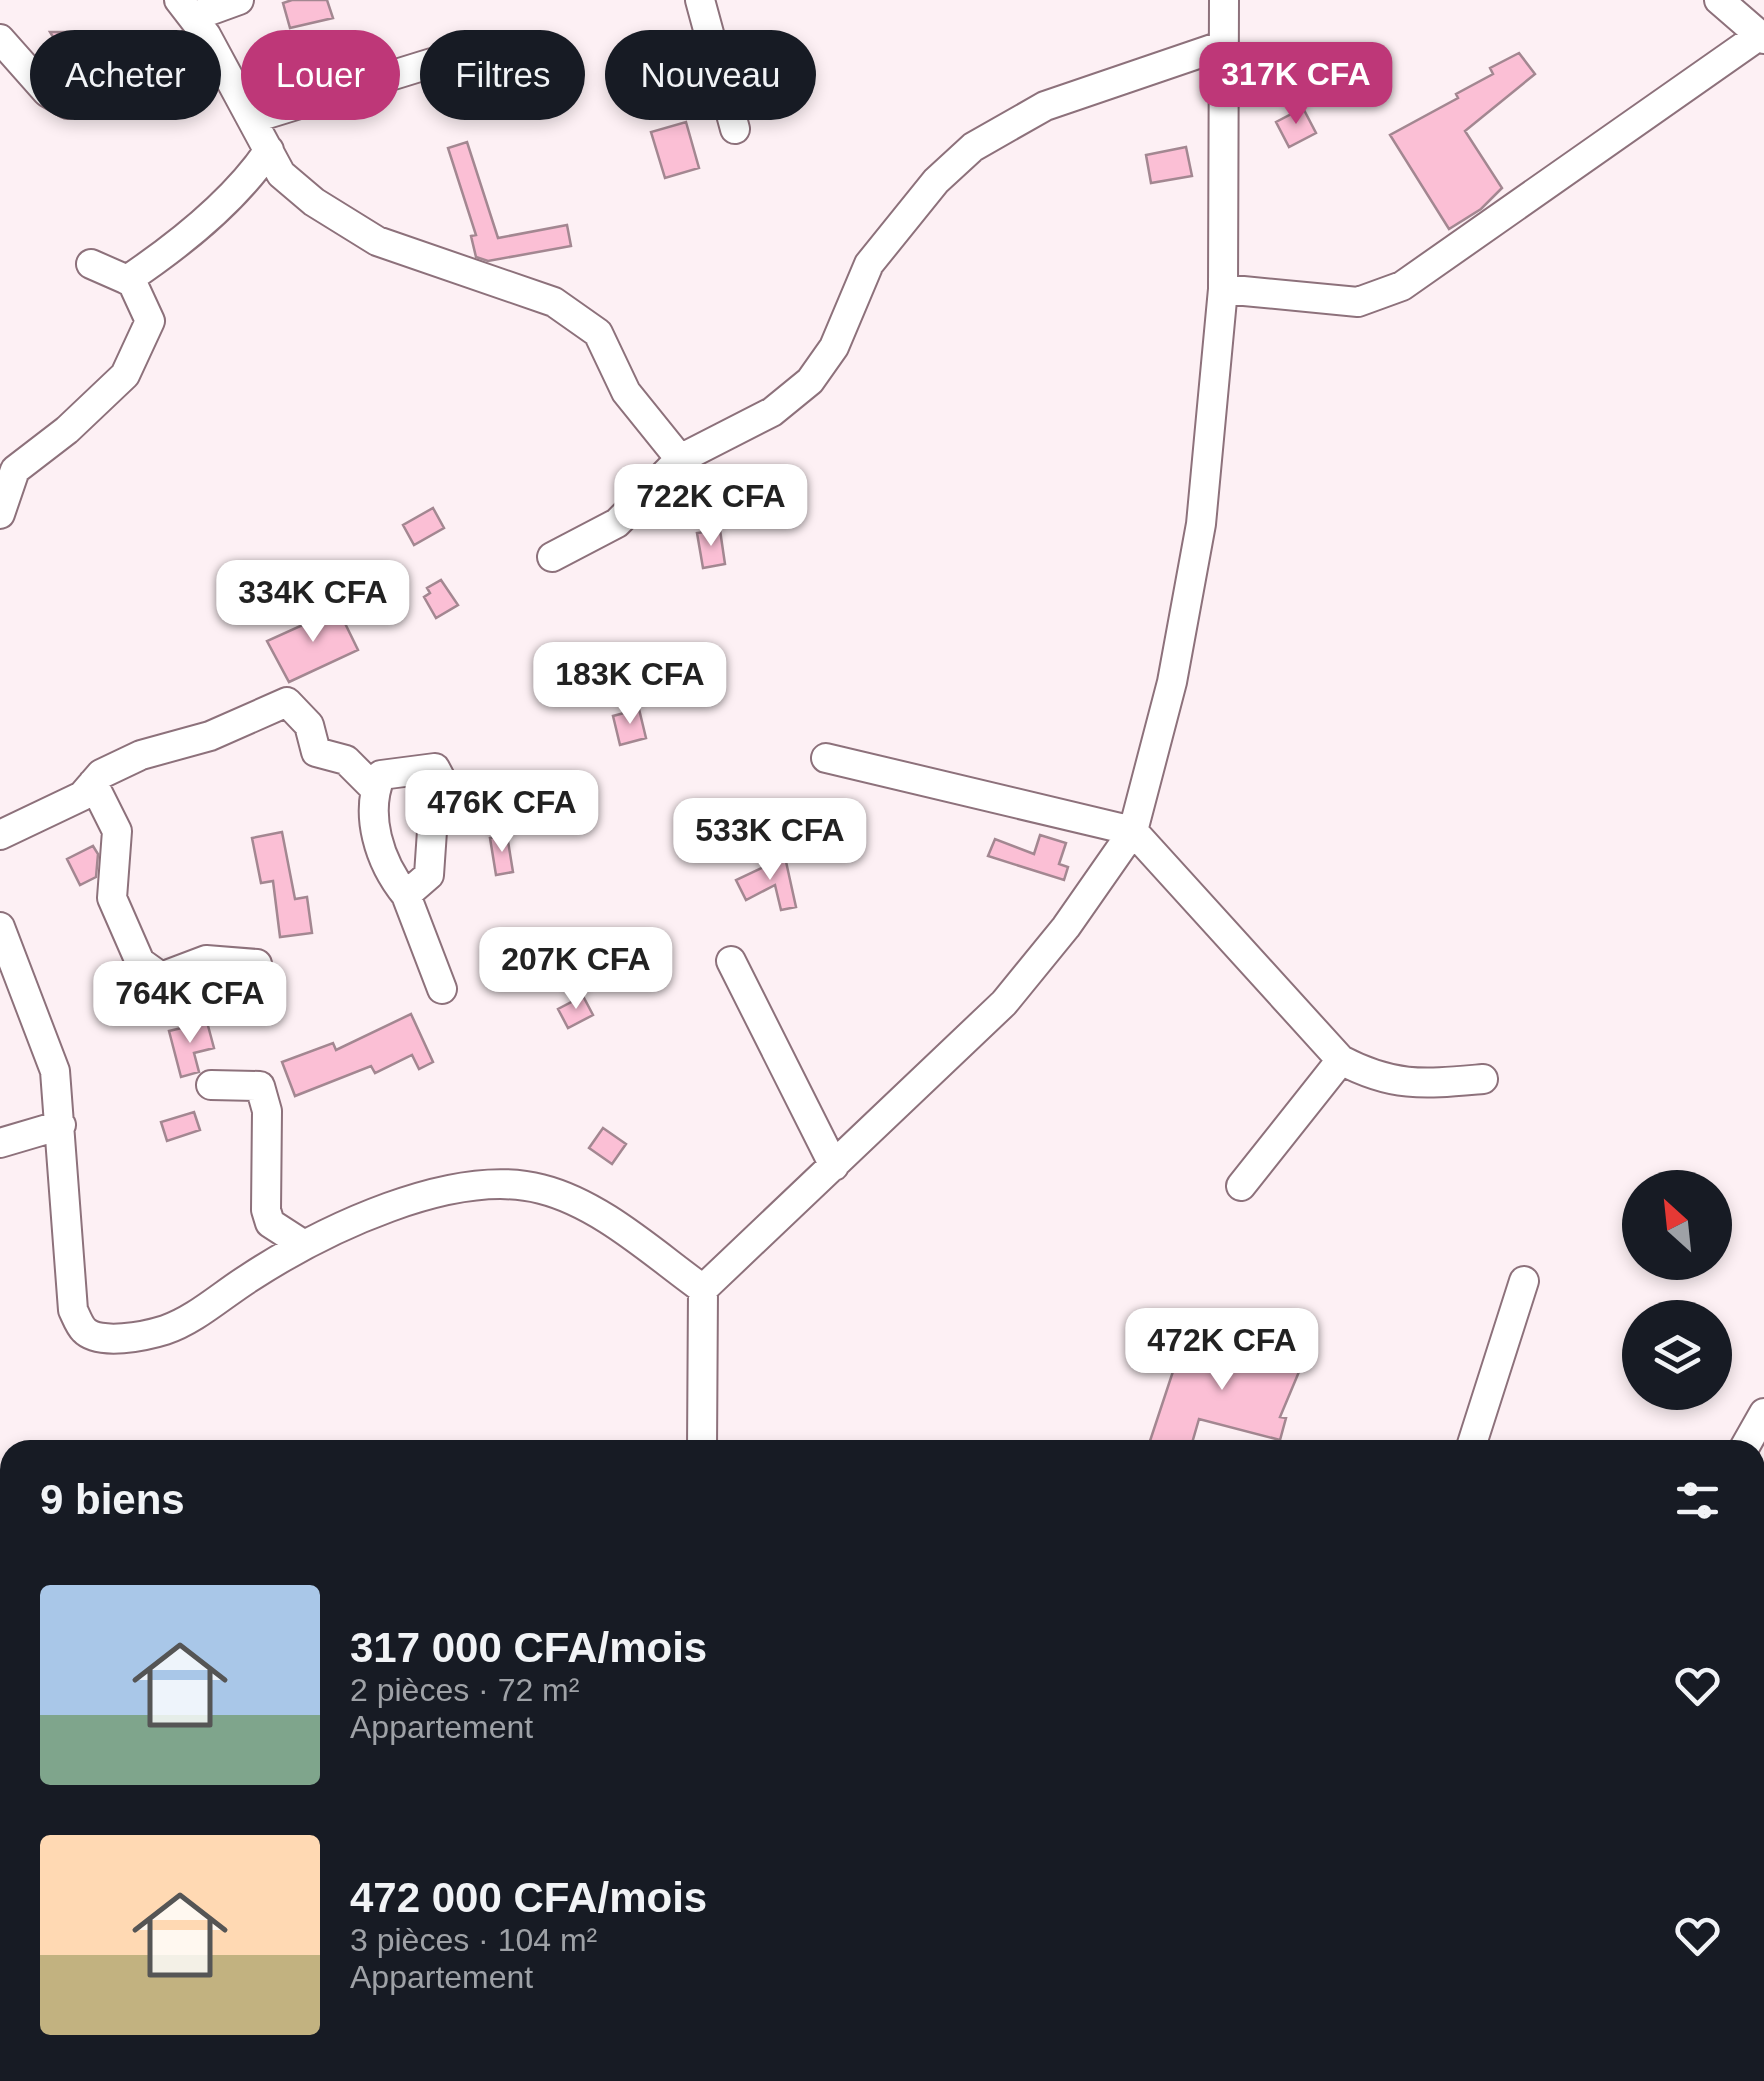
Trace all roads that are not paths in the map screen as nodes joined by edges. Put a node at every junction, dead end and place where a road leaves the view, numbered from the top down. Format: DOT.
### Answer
graph roads {
  1 [pos="240,0"];
  2 [pos="700,0"];
  3 [pos="1224,0"];
  4 [pos="1719,0"];
  5 [pos="193,17"];
  6 [pos="1762,37"];
  7 [pos="0,39"];
  8 [pos="1221,46"];
  9 [pos="241,96"];
  10 [pos="255,120"];
  11 [pos="735,129"];
  12 [pos="269,150"];
  13 [pos="91,264"];
  14 [pos="127,280"];
  15 [pos="1224,289"];
  16 [pos="680,459"];
  17 [pos="0,514"];
  18 [pos="552,557"];
  19 [pos="826,758"];
  20 [pos="93,783"];
  21 [pos="375,789"];
  22 [pos="1134,831"];
  23 [pos="0,835"];
  24 [pos="406,895"];
  25 [pos="0,926"];
  26 [pos="731,961"];
  27 [pos="257,964"];
  28 [pos="442,989"];
  29 [pos="1341,1060"];
  30 [pos="1483,1080"];
  31 [pos="211,1085"];
  32 [pos="61,1126"];
  33 [pos="0,1144"];
  34 [pos="834,1166"];
  35 [pos="1241,1186"];
  36 [pos="304,1245"];
  37 [pos="1524,1281"];
  38 [pos="702,1289"];
  39 [pos="1764,1413"];
  40 [pos="702,1440"];
  41 [pos="1473,1440"];
  42 [pos="1749,1440"];
  1 -- 5 [label="street"];
  2 -- 11 [label="street"];
  3 -- 8 [label="street"];
  4 -- 6 [label="street"];
  5 -- 7 [label="street"];
  5 -- 9 [label="street"];
  6 -- 15 [label="street"];
  8 -- 15 [label="street"];
  8 -- 16 [label="street"];
  10 -- 12 [label="street"];
  12 -- 14 [label="street"];
  12 -- 16 [label="street"];
  13 -- 14 [label="street"];
  14 -- 17 [label="street"];
  15 -- 22 [label="street"];
  16 -- 18 [label="street"];
  19 -- 22 [label="street"];
  20 -- 21 [label="street"];
  20 -- 23 [label="street"];
  20 -- 27 [label="street"];
  21 -- 24 [label="street"];
  21 -- 24 [label="street"];
  22 -- 29 [label="street"];
  22 -- 34 [label="street"];
  24 -- 28 [label="street"];
  25 -- 32 [label="street"];
  26 -- 34 [label="street"];
  29 -- 30 [label="street"];
  29 -- 35 [label="street"];
  31 -- 36 [label="street"];
  32 -- 33 [label="street"];
  32 -- 36 [label="street"];
  34 -- 38 [label="street"];
  36 -- 38 [label="street"];
  37 -- 41 [label="street"];
  38 -- 40 [label="street"];
  39 -- 42 [label="street"];
}
